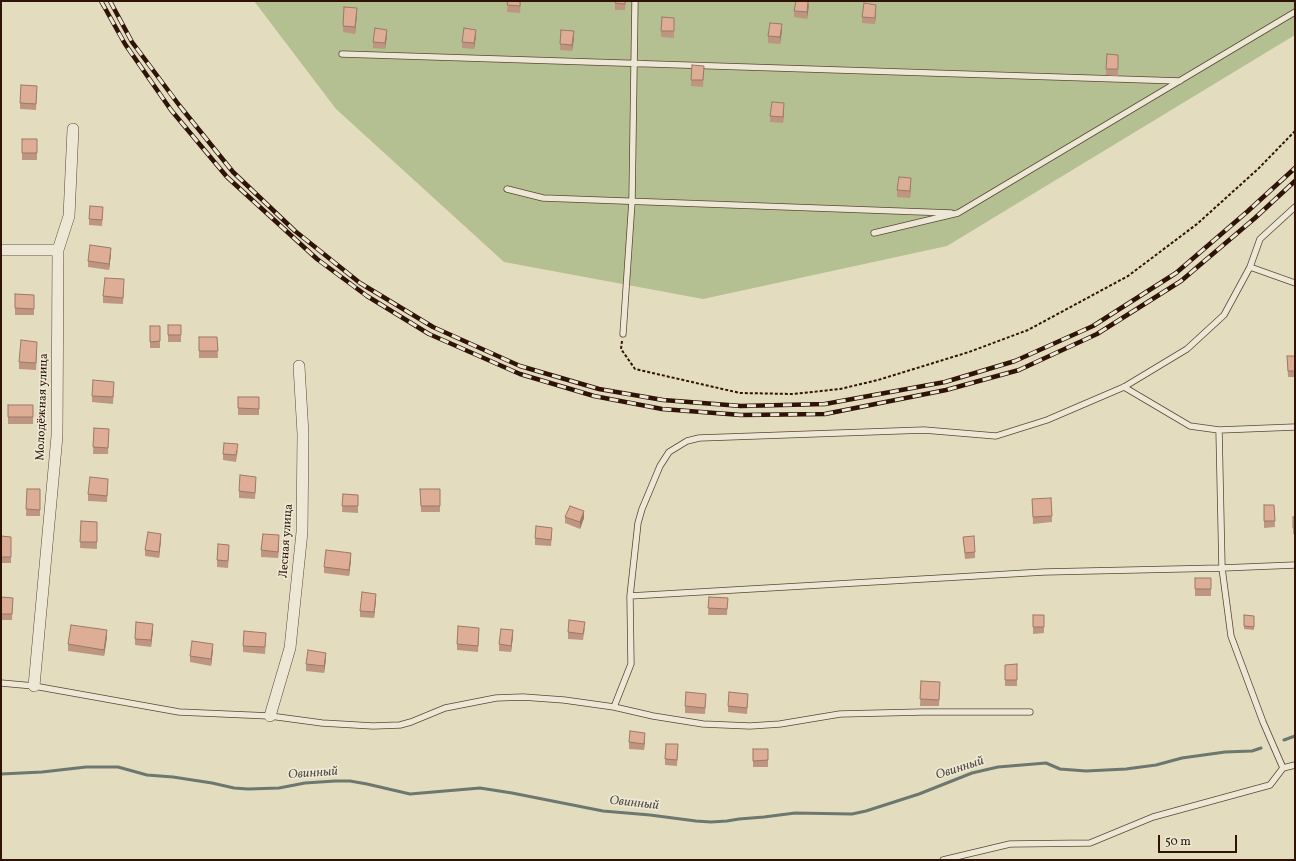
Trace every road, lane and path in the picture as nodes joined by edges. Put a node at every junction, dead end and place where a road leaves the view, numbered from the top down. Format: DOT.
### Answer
graph roads {
  1 [pos="635,1"];
  2 [pos="1295,12"];
  3 [pos="342,54"];
  4 [pos="634,63"];
  5 [pos="1180,81"];
  6 [pos="73,129"];
  7 [pos="1295,131"];
  8 [pos="507,189"];
  9 [pos="632,201"];
  10 [pos="1295,207"];
  11 [pos="958,213"];
  12 [pos="874,233"];
  13 [pos="1,250"];
  14 [pos="58,250"];
  15 [pos="1250,267"];
  16 [pos="1295,283"];
  17 [pos="622,334"];
  18 [pos="299,366"];
  19 [pos="1124,387"];
  20 [pos="1295,427"];
  21 [pos="1219,430"];
  22 [pos="1295,565"];
  23 [pos="1222,568"];
  24 [pos="630,596"];
  25 [pos="1,683"];
  26 [pos="34,686"];
  27 [pos="614,707"];
  28 [pos="1030,712"];
  29 [pos="270,716"];
  30 [pos="1295,765"];
  31 [pos="1283,768"];
  32 [pos="943,860"];
  1 -- 4 [label="lane"];
  2 -- 5 [label="lane"];
  3 -- 4 [label="lane"];
  4 -- 5 [label="lane"];
  4 -- 9 [label="lane"];
  5 -- 11 [label="lane"];
  6 -- 14 [label="street, Молодёжная улица"];
  7 -- 17 [label="path"];
  8 -- 9 [label="lane"];
  9 -- 11 [label="lane"];
  9 -- 17 [label="lane"];
  10 -- 15 [label="lane"];
  11 -- 12 [label="lane"];
  13 -- 14 [label="street"];
  14 -- 26 [label="street, Молодёжная улица"];
  15 -- 16 [label="lane"];
  15 -- 19 [label="lane"];
  18 -- 29 [label="street, Лесная улица"];
  19 -- 21 [label="lane"];
  19 -- 24 [label="lane"];
  20 -- 21 [label="lane"];
  21 -- 23 [label="lane"];
  22 -- 23 [label="lane"];
  23 -- 24 [label="lane"];
  23 -- 31 [label="lane"];
  24 -- 27 [label="lane"];
  25 -- 26 [label="lane"];
  26 -- 29 [label="lane"];
  27 -- 28 [label="lane"];
  27 -- 29 [label="lane"];
  30 -- 31 [label="lane"];
  31 -- 32 [label="lane"];
}
